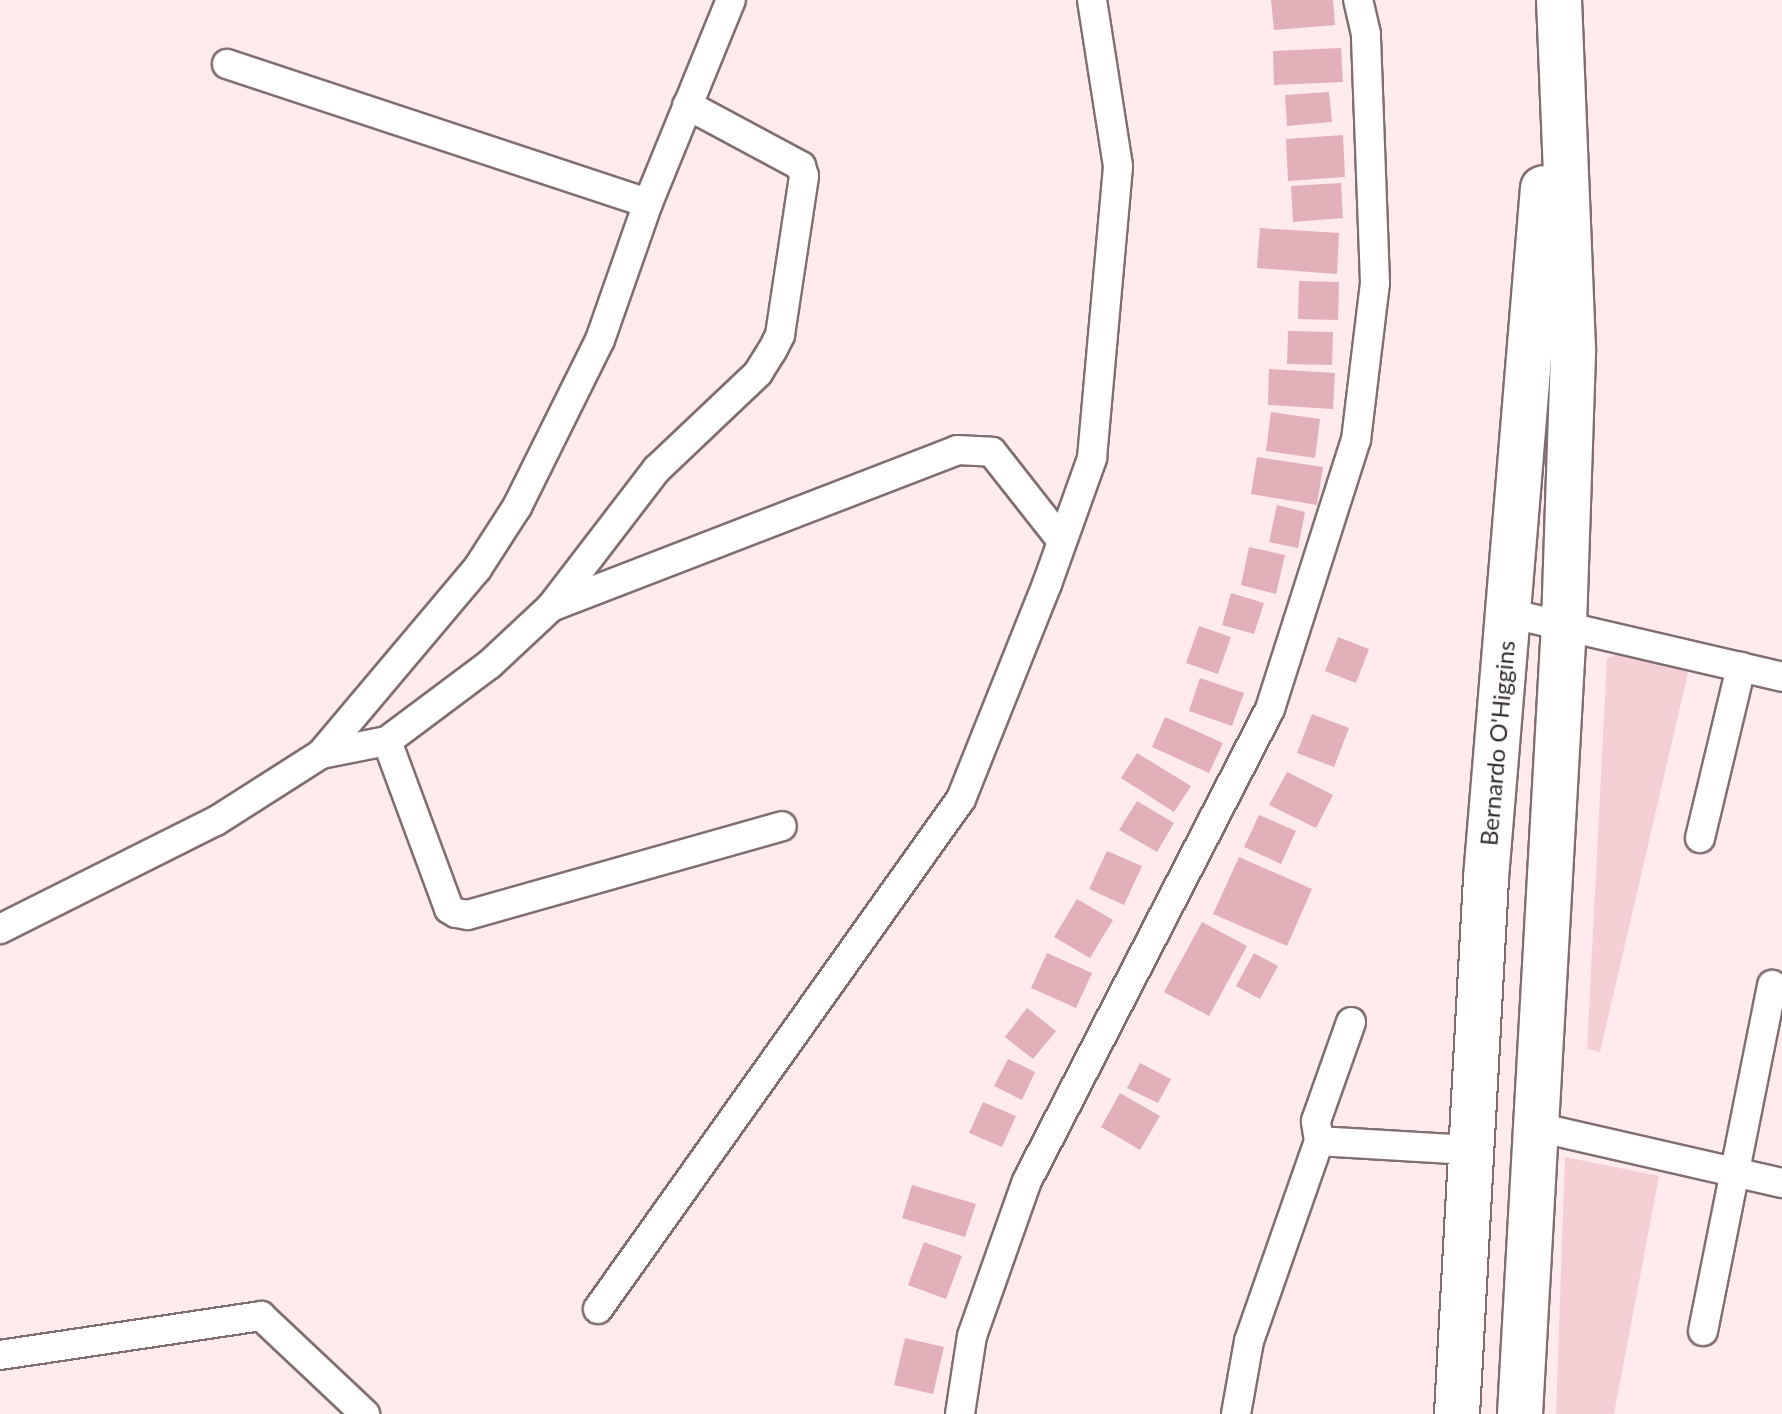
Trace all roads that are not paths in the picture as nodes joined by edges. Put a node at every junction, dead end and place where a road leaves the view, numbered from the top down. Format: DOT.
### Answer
graph roads {
  1 [pos="731,0"];
  2 [pos="1092,0"];
  3 [pos="1358,0"];
  4 [pos="1559,0"];
  5 [pos="227,64"];
  6 [pos="1561,75"];
  7 [pos="687,105"];
  8 [pos="648,203"];
  9 [pos="1062,541"];
  10 [pos="551,607"];
  11 [pos="1508,613"];
  12 [pos="1564,625"];
  13 [pos="1741,667"];
  14 [pos="1782,677"];
  15 [pos="387,741"];
  16 [pos="321,754"];
  17 [pos="782,826"];
  18 [pos="1700,838"];
  19 [pos="0,929"];
  20 [pos="1772,985"];
  21 [pos="1351,1022"];
  22 [pos="1537,1127"];
  23 [pos="1319,1141"];
  24 [pos="1472,1150"];
  25 [pos="1734,1172"];
  26 [pos="1782,1183"];
  27 [pos="598,1309"];
  28 [pos="1703,1331"];
  29 [pos="0,1355"];
  30 [pos="365,1414"];
  31 [pos="960,1414"];
  32 [pos="1236,1414"];
  33 [pos="1457,1414"];
  34 [pos="1520,1414"];
  1 -- 7 [label="street"];
  2 -- 9 [label="street"];
  3 -- 31 [label="street"];
  4 -- 6 [label="main road, Bernardo O'Higgins"];
  5 -- 8 [label="street"];
  6 -- 11 [label="main road, Bernardo O'Higgins"];
  6 -- 12 [label="main road, Bernardo O'Higgins"];
  7 -- 8 [label="street"];
  7 -- 10 [label="street"];
  8 -- 16 [label="street"];
  9 -- 10 [label="street"];
  9 -- 27 [label="street"];
  10 -- 15 [label="street"];
  11 -- 12 [label="street"];
  11 -- 24 [label="main road, Bernardo O'Higgins"];
  12 -- 13 [label="street"];
  12 -- 22 [label="main road, Bernardo O'Higgins"];
  13 -- 14 [label="street"];
  13 -- 18 [label="street"];
  15 -- 16 [label="street"];
  15 -- 17 [label="street"];
  16 -- 19 [label="street"];
  20 -- 25 [label="street"];
  21 -- 23 [label="street"];
  22 -- 25 [label="street"];
  22 -- 34 [label="main road, Bernardo O'Higgins"];
  23 -- 24 [label="street"];
  23 -- 32 [label="street"];
  24 -- 33 [label="main road, Bernardo O'Higgins"];
  25 -- 26 [label="street"];
  25 -- 28 [label="street"];
  29 -- 30 [label="street"];
}
